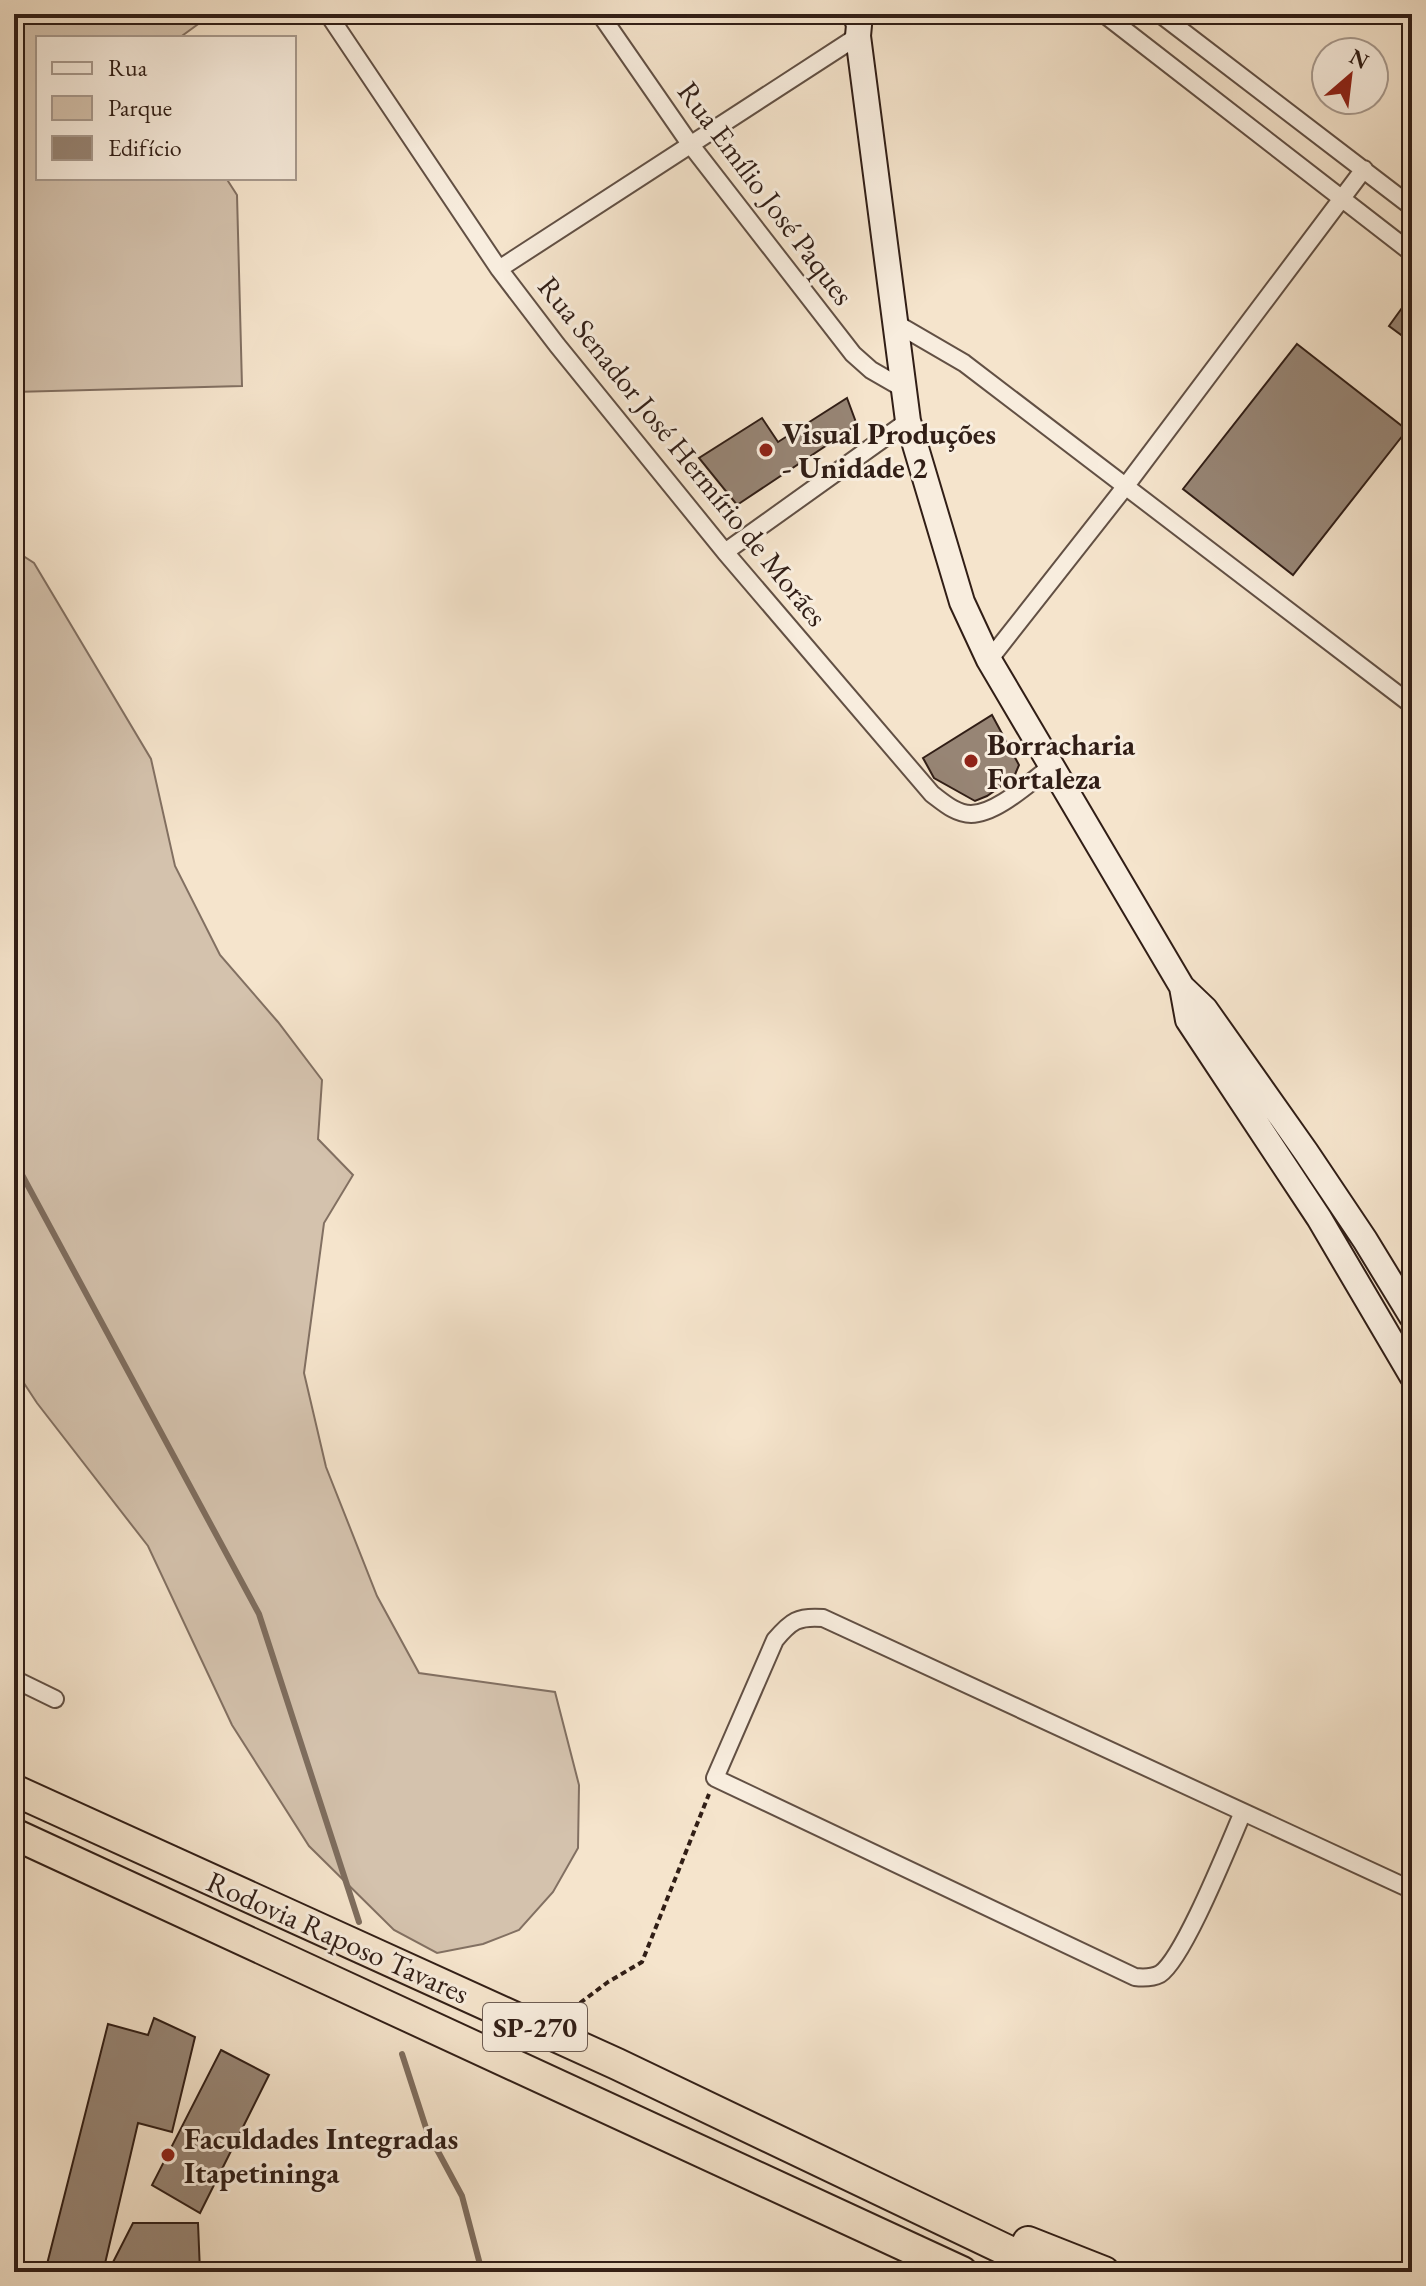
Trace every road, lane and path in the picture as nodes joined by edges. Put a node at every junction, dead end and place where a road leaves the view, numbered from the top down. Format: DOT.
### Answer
graph roads {
  1 [pos="328,14"];
  2 [pos="600,14"];
  3 [pos="1104,14"];
  4 [pos="1160,14"];
  5 [pos="856,25"];
  6 [pos="690,144"];
  7 [pos="1364,169"];
  8 [pos="1342,199"];
  9 [pos="1412,207"];
  10 [pos="1412,253"];
  11 [pos="499,269"];
  12 [pos="897,324"];
  13 [pos="904,389"];
  14 [pos="908,421"];
  15 [pos="1125,487"];
  16 [pos="725,552"];
  17 [pos="989,660"];
  18 [pos="1412,705"];
  19 [pos="1052,766"];
  20 [pos="1182,987"];
  21 [pos="1412,1317"];
  22 [pos="1412,1376"];
  23 [pos="14,1679"];
  24 [pos="55,1699"];
  25 [pos="715,1778"];
  26 [pos="14,1790"];
  27 [pos="1243,1812"];
  28 [pos="14,1834"];
  29 [pos="1412,1890"];
  30 [pos="528,2023"];
  31 [pos="889,2194"];
  32 [pos="962,2272"];
  33 [pos="1052,2272"];
  34 [pos="1104,2272"];
  1 -- 11 [label="street, Rua Senador José Hermírio de Morães"];
  2 -- 6 [label="street, Rua Emílio José Paques"];
  3 -- 8 [label="street"];
  4 -- 7 [label="street"];
  5 -- 6 [label="street"];
  5 -- 12 [label="main road"];
  6 -- 11 [label="street"];
  6 -- 13 [label="street, Rua Emílio José Paques"];
  7 -- 8 [label="street"];
  7 -- 9 [label="street"];
  8 -- 10 [label="street"];
  8 -- 15 [label="street"];
  11 -- 16 [label="street, Rua Senador José Hermírio de Morães"];
  12 -- 13 [label="main road"];
  12 -- 15 [label="street"];
  13 -- 14 [label="main road"];
  14 -- 16 [label="street"];
  14 -- 17 [label="main road"];
  15 -- 17 [label="street"];
  15 -- 18 [label="street"];
  16 -- 19 [label="street, Rua Senador José Hermírio de Morães"];
  17 -- 19 [label="main road"];
  19 -- 20 [label="main road"];
  20 -- 21 [label="main road"];
  20 -- 22 [label="main road"];
  23 -- 24 [label="street"];
  25 -- 27 [label="street"];
  25 -- 27 [label="street"];
  25 -- 30 [label="path"];
  26 -- 30 [label="highway, Rodovia Raposo Tavares / SP-270"];
  27 -- 29 [label="street"];
  28 -- 32 [label="highway, Rodovia Raposo Tavares / SP-270"];
  30 -- 31 [label="highway, Rodovia Raposo Tavares / SP-270"];
  31 -- 33 [label="highway, Rodovia Raposo Tavares / SP-270"];
  31 -- 34 [label="highway"];
}
